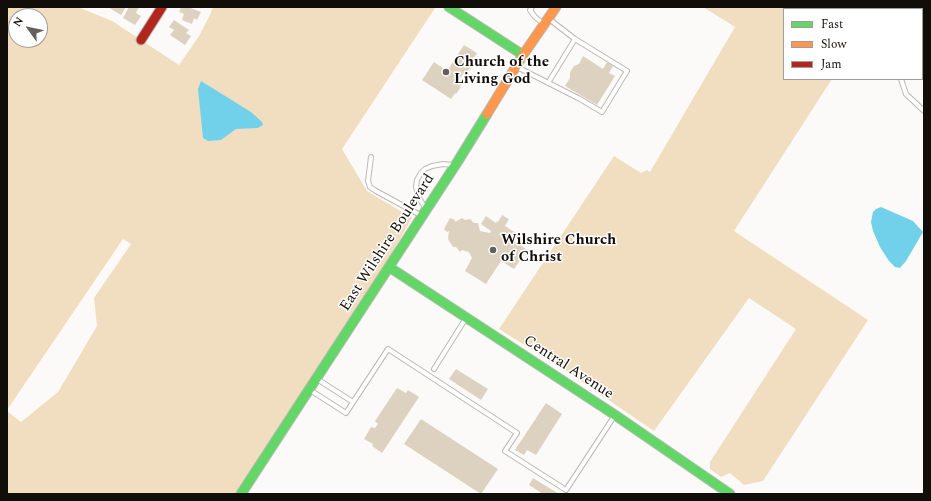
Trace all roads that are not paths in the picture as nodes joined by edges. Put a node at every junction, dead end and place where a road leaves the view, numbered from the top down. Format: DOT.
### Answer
graph roads {
  1 [pos="162,7"];
  2 [pos="449,7"];
  3 [pos="532,7"];
  4 [pos="556,7"];
  5 [pos="546,21"];
  6 [pos="575,39"];
  7 [pos="141,40"];
  8 [pos="523,56"];
  9 [pos="516,66"];
  10 [pos="901,80"];
  11 [pos="548,83"];
  12 [pos="924,111"];
  13 [pos="371,156"];
  14 [pos="455,165"];
  15 [pos="424,212"];
  16 [pos="389,267"];
  17 [pos="467,318"];
  18 [pos="434,369"];
  19 [pos="317,378"];
  20 [pos="309,389"];
  21 [pos="353,402"];
  22 [pos="615,415"];
  23 [pos="241,494"];
  24 [pos="730,494"];
  1 -- 7 [label="street"];
  2 -- 8 [label="street"];
  3 -- 5 [label="lane"];
  4 -- 5 [label="street, East Wilshire Boulevard"];
  5 -- 6 [label="lane"];
  5 -- 8 [label="street, East Wilshire Boulevard"];
  6 -- 11 [label="lane"];
  6 -- 11 [label="lane"];
  8 -- 9 [label="street, East Wilshire Boulevard"];
  9 -- 11 [label="lane"];
  9 -- 14 [label="street, East Wilshire Boulevard"];
  10 -- 12 [label="lane"];
  13 -- 15 [label="lane"];
  14 -- 15 [label="street, East Wilshire Boulevard"];
  14 -- 15 [label="lane"];
  15 -- 16 [label="street, East Wilshire Boulevard"];
  16 -- 17 [label="street, Central Avenue"];
  16 -- 19 [label="street, East Wilshire Boulevard"];
  17 -- 18 [label="lane"];
  17 -- 22 [label="street, Central Avenue"];
  19 -- 20 [label="street, East Wilshire Boulevard"];
  19 -- 21 [label="lane"];
  20 -- 21 [label="lane"];
  20 -- 23 [label="street, East Wilshire Boulevard"];
  21 -- 22 [label="lane"];
  22 -- 24 [label="street, Central Avenue"];
}
